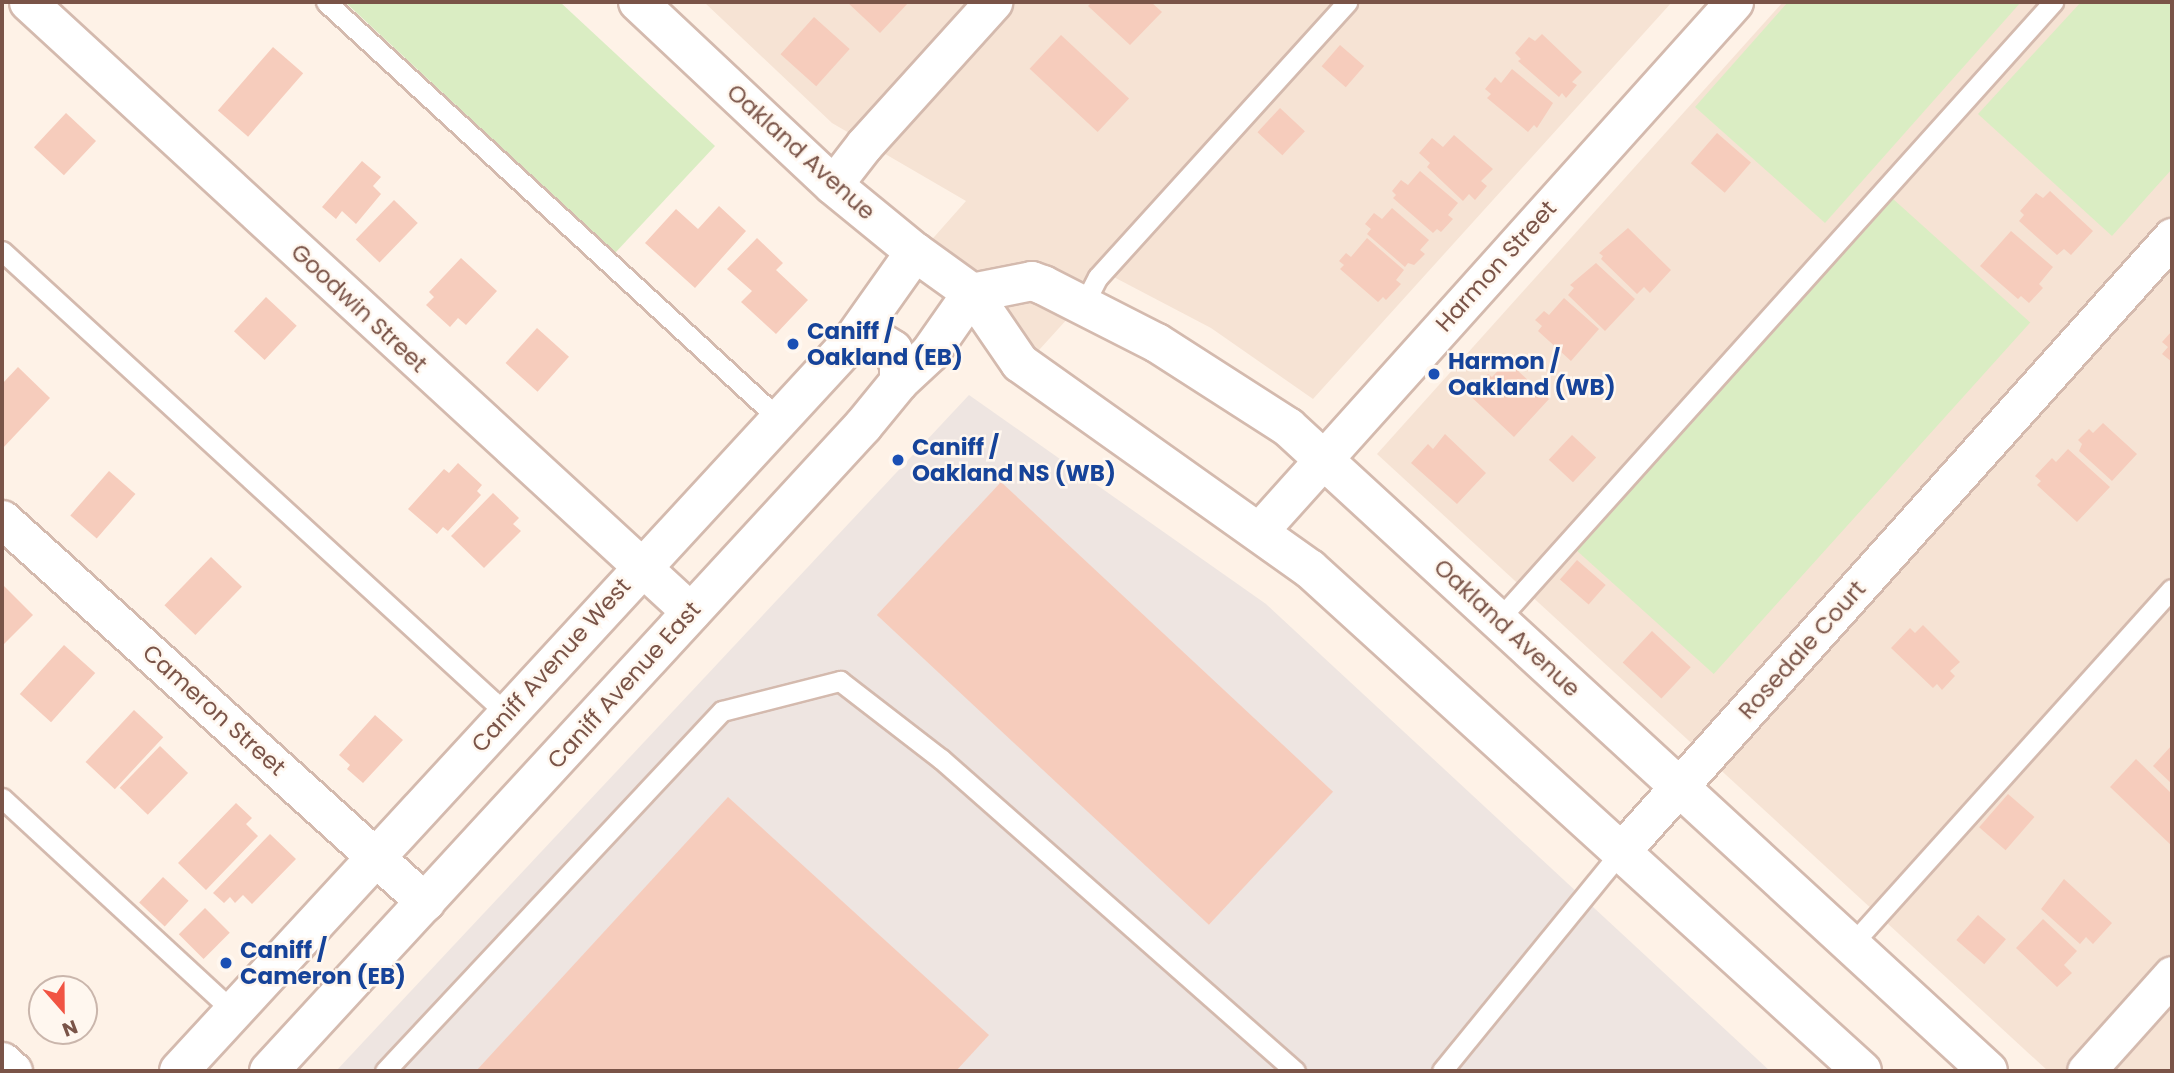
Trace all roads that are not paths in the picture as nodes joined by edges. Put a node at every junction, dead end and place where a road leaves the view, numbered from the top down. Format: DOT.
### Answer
graph roads {
  1 [pos="28,2"];
  2 [pos="326,2"];
  3 [pos="993,2"];
  4 [pos="1347,2"];
  5 [pos="1734,2"];
  6 [pos="2053,2"];
  7 [pos="650,6"];
  8 [pos="833,185"];
  9 [pos="2172,237"];
  10 [pos="2,251"];
  11 [pos="915,252"];
  12 [pos="972,293"];
  13 [pos="1084,304"];
  14 [pos="852,341"];
  15 [pos="899,382"];
  16 [pos="779,419"];
  17 [pos="1323,459"];
  18 [pos="2,519"];
  19 [pos="1259,531"];
  20 [pos="640,567"];
  21 [pos="2172,589"];
  22 [pos="691,612"];
  23 [pos="1498,620"];
  24 [pos="507,715"];
  25 [pos="1679,787"];
  26 [pos="2,798"];
  27 [pos="1622,850"];
  28 [pos="376,857"];
  29 [pos="425,902"];
  30 [pos="1851,946"];
  31 [pos="2172,975"];
  32 [pos="234,1012"];
  33 [pos="2,1061"];
  34 [pos="13,1071"];
  35 [pos="179,1071"];
  36 [pos="269,1071"];
  37 [pos="385,1071"];
  38 [pos="1295,1071"];
  39 [pos="1442,1071"];
  40 [pos="1861,1071"];
  41 [pos="1988,1071"];
  42 [pos="2086,1071"];
  1 -- 20 [label="street, Goodwin Street"];
  2 -- 16 [label="lane"];
  3 -- 8 [label="street"];
  4 -- 13 [label="lane"];
  5 -- 17 [label="street, Harmon Street"];
  6 -- 23 [label="lane"];
  7 -- 8 [label="street, Oakland Avenue"];
  8 -- 11 [label="street, Oakland Avenue"];
  9 -- 25 [label="street, Rosedale Court"];
  10 -- 24 [label="lane"];
  11 -- 12 [label="street, Oakland Avenue"];
  11 -- 14 [label="street, Caniff Avenue West"];
  12 -- 13 [label="street, Oakland Avenue"];
  12 -- 15 [label="street, Caniff Avenue East"];
  12 -- 19 [label="street, Oakland Avenue"];
  13 -- 17 [label="street, Oakland Avenue"];
  14 -- 15 [label="street"];
  14 -- 16 [label="street, Caniff Avenue West"];
  15 -- 22 [label="street, Caniff Avenue East"];
  16 -- 20 [label="street, Caniff Avenue West"];
  17 -- 19 [label="street, Harmon Street"];
  17 -- 23 [label="street, Oakland Avenue"];
  18 -- 28 [label="street, Cameron Street"];
  19 -- 27 [label="street, Oakland Avenue"];
  20 -- 22 [label="street, Goodwin Street"];
  20 -- 24 [label="street, Caniff Avenue West"];
  21 -- 30 [label="lane"];
  22 -- 29 [label="street, Caniff Avenue East"];
  23 -- 25 [label="street, Oakland Avenue"];
  24 -- 28 [label="street, Caniff Avenue West"];
  25 -- 27 [label="street, Rosedale Court"];
  25 -- 30 [label="street, Oakland Avenue"];
  26 -- 32 [label="lane"];
  27 -- 39 [label="lane, Rosedale Court"];
  27 -- 40 [label="street, Oakland Avenue"];
  28 -- 29 [label="street, Cameron Street"];
  28 -- 32 [label="street, Caniff Avenue West"];
  29 -- 36 [label="street, Caniff Avenue East"];
  30 -- 41 [label="street, Oakland Avenue"];
  31 -- 42 [label="street"];
  32 -- 35 [label="street, Caniff Avenue West"];
  33 -- 34 [label="street"];
  37 -- 38 [label="lane"];
}
